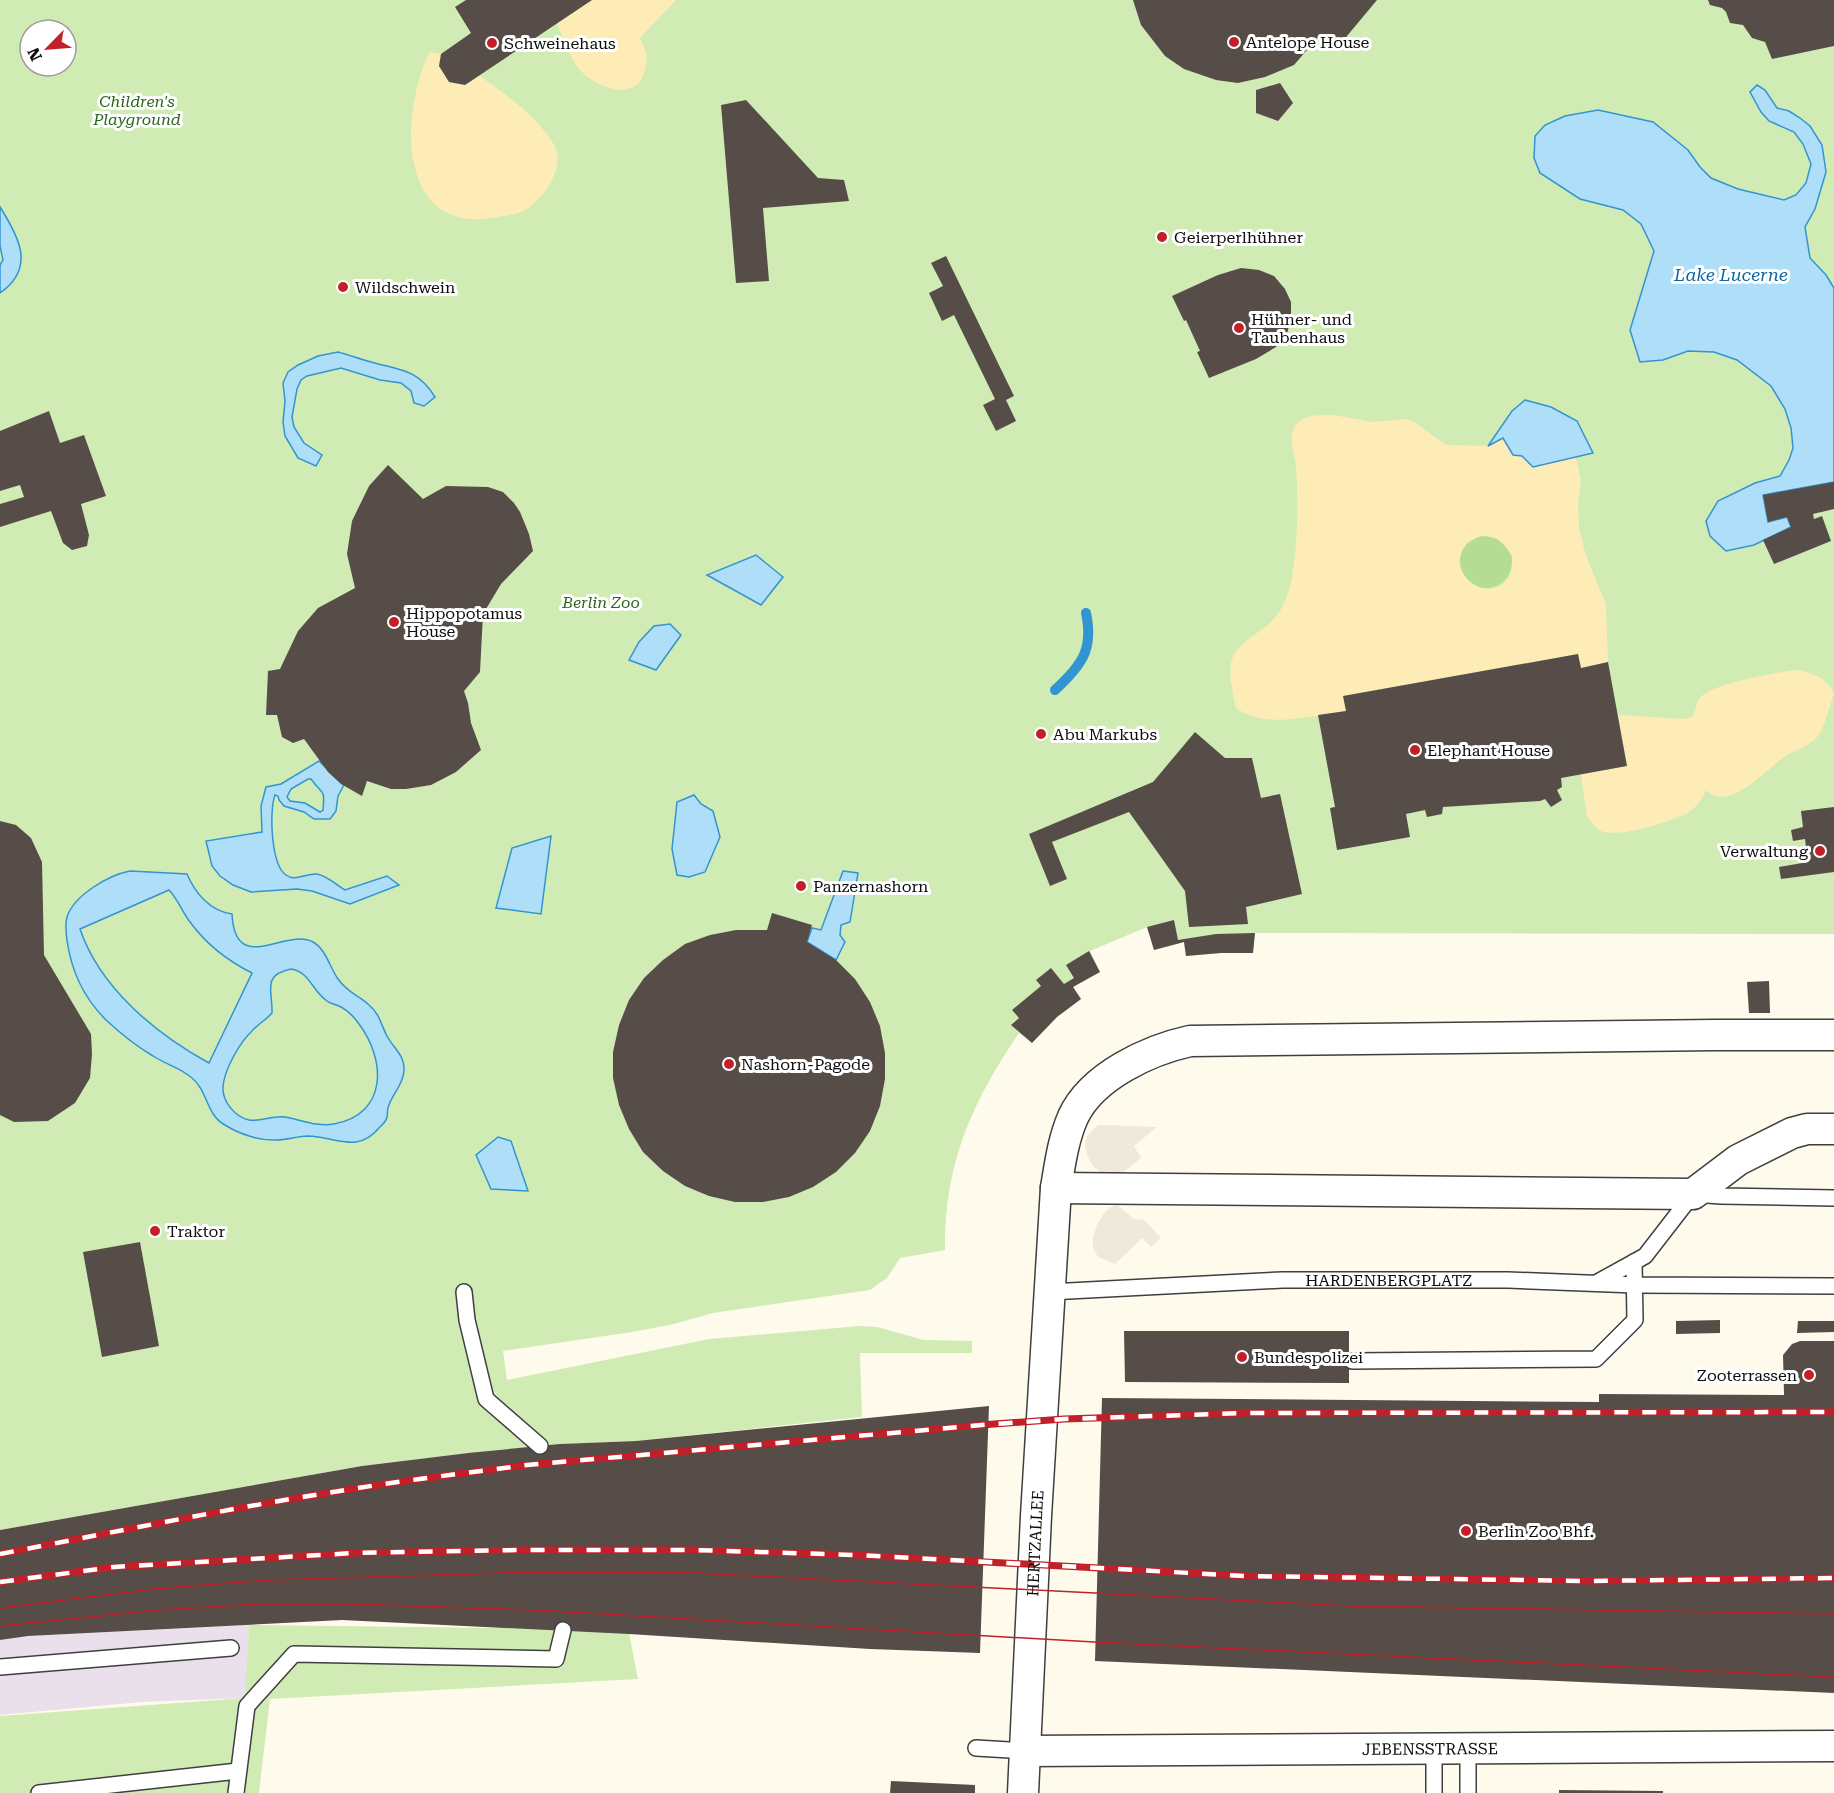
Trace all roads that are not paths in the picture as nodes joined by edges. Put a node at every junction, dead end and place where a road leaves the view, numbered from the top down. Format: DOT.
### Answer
graph roads {
  1 [pos="1834,1035"];
  2 [pos="1834,1129"];
  3 [pos="1056,1188"];
  4 [pos="1693,1194"];
  5 [pos="1834,1198"];
  6 [pos="1634,1262"];
  7 [pos="1594,1284"];
  8 [pos="1635,1285"];
  9 [pos="1834,1286"];
  10 [pos="464,1292"];
  11 [pos="1049,1293"];
  12 [pos="1352,1361"];
  13 [pos="540,1446"];
  14 [pos="563,1630"];
  15 [pos="231,1648"];
  16 [pos="0,1667"];
  17 [pos="1834,1746"];
  18 [pos="976,1748"];
  19 [pos="1434,1749"];
  20 [pos="1468,1749"];
  21 [pos="1025,1751"];
  22 [pos="238,1771"];
  23 [pos="39,1793"];
  24 [pos="236,1793"];
  25 [pos="1023,1793"];
  26 [pos="1434,1793"];
  27 [pos="1468,1793"];
  1 -- 3 [label="street"];
  2 -- 4 [label="street"];
  3 -- 4 [label="street"];
  3 -- 11 [label="street"];
  4 -- 5 [label="lane"];
  4 -- 6 [label="lane"];
  6 -- 7 [label="lane"];
  6 -- 8 [label="lane"];
  7 -- 8 [label="lane, HARDENBERGPLATZ"];
  7 -- 11 [label="lane, HARDENBERGPLATZ"];
  8 -- 9 [label="lane, HARDENBERGPLATZ"];
  8 -- 12 [label="lane"];
  10 -- 13 [label="lane"];
  11 -- 21 [label="street, HERTZALLEE"];
  14 -- 22 [label="lane"];
  15 -- 16 [label="lane"];
  17 -- 20 [label="street, JEBENSSTRASSE"];
  18 -- 21 [label="lane"];
  19 -- 20 [label="street, JEBENSSTRASSE"];
  19 -- 21 [label="street, JEBENSSTRASSE"];
  19 -- 26 [label="lane"];
  20 -- 27 [label="lane"];
  21 -- 25 [label="street, HERTZALLEE"];
  22 -- 23 [label="lane"];
  22 -- 24 [label="lane"];
}
